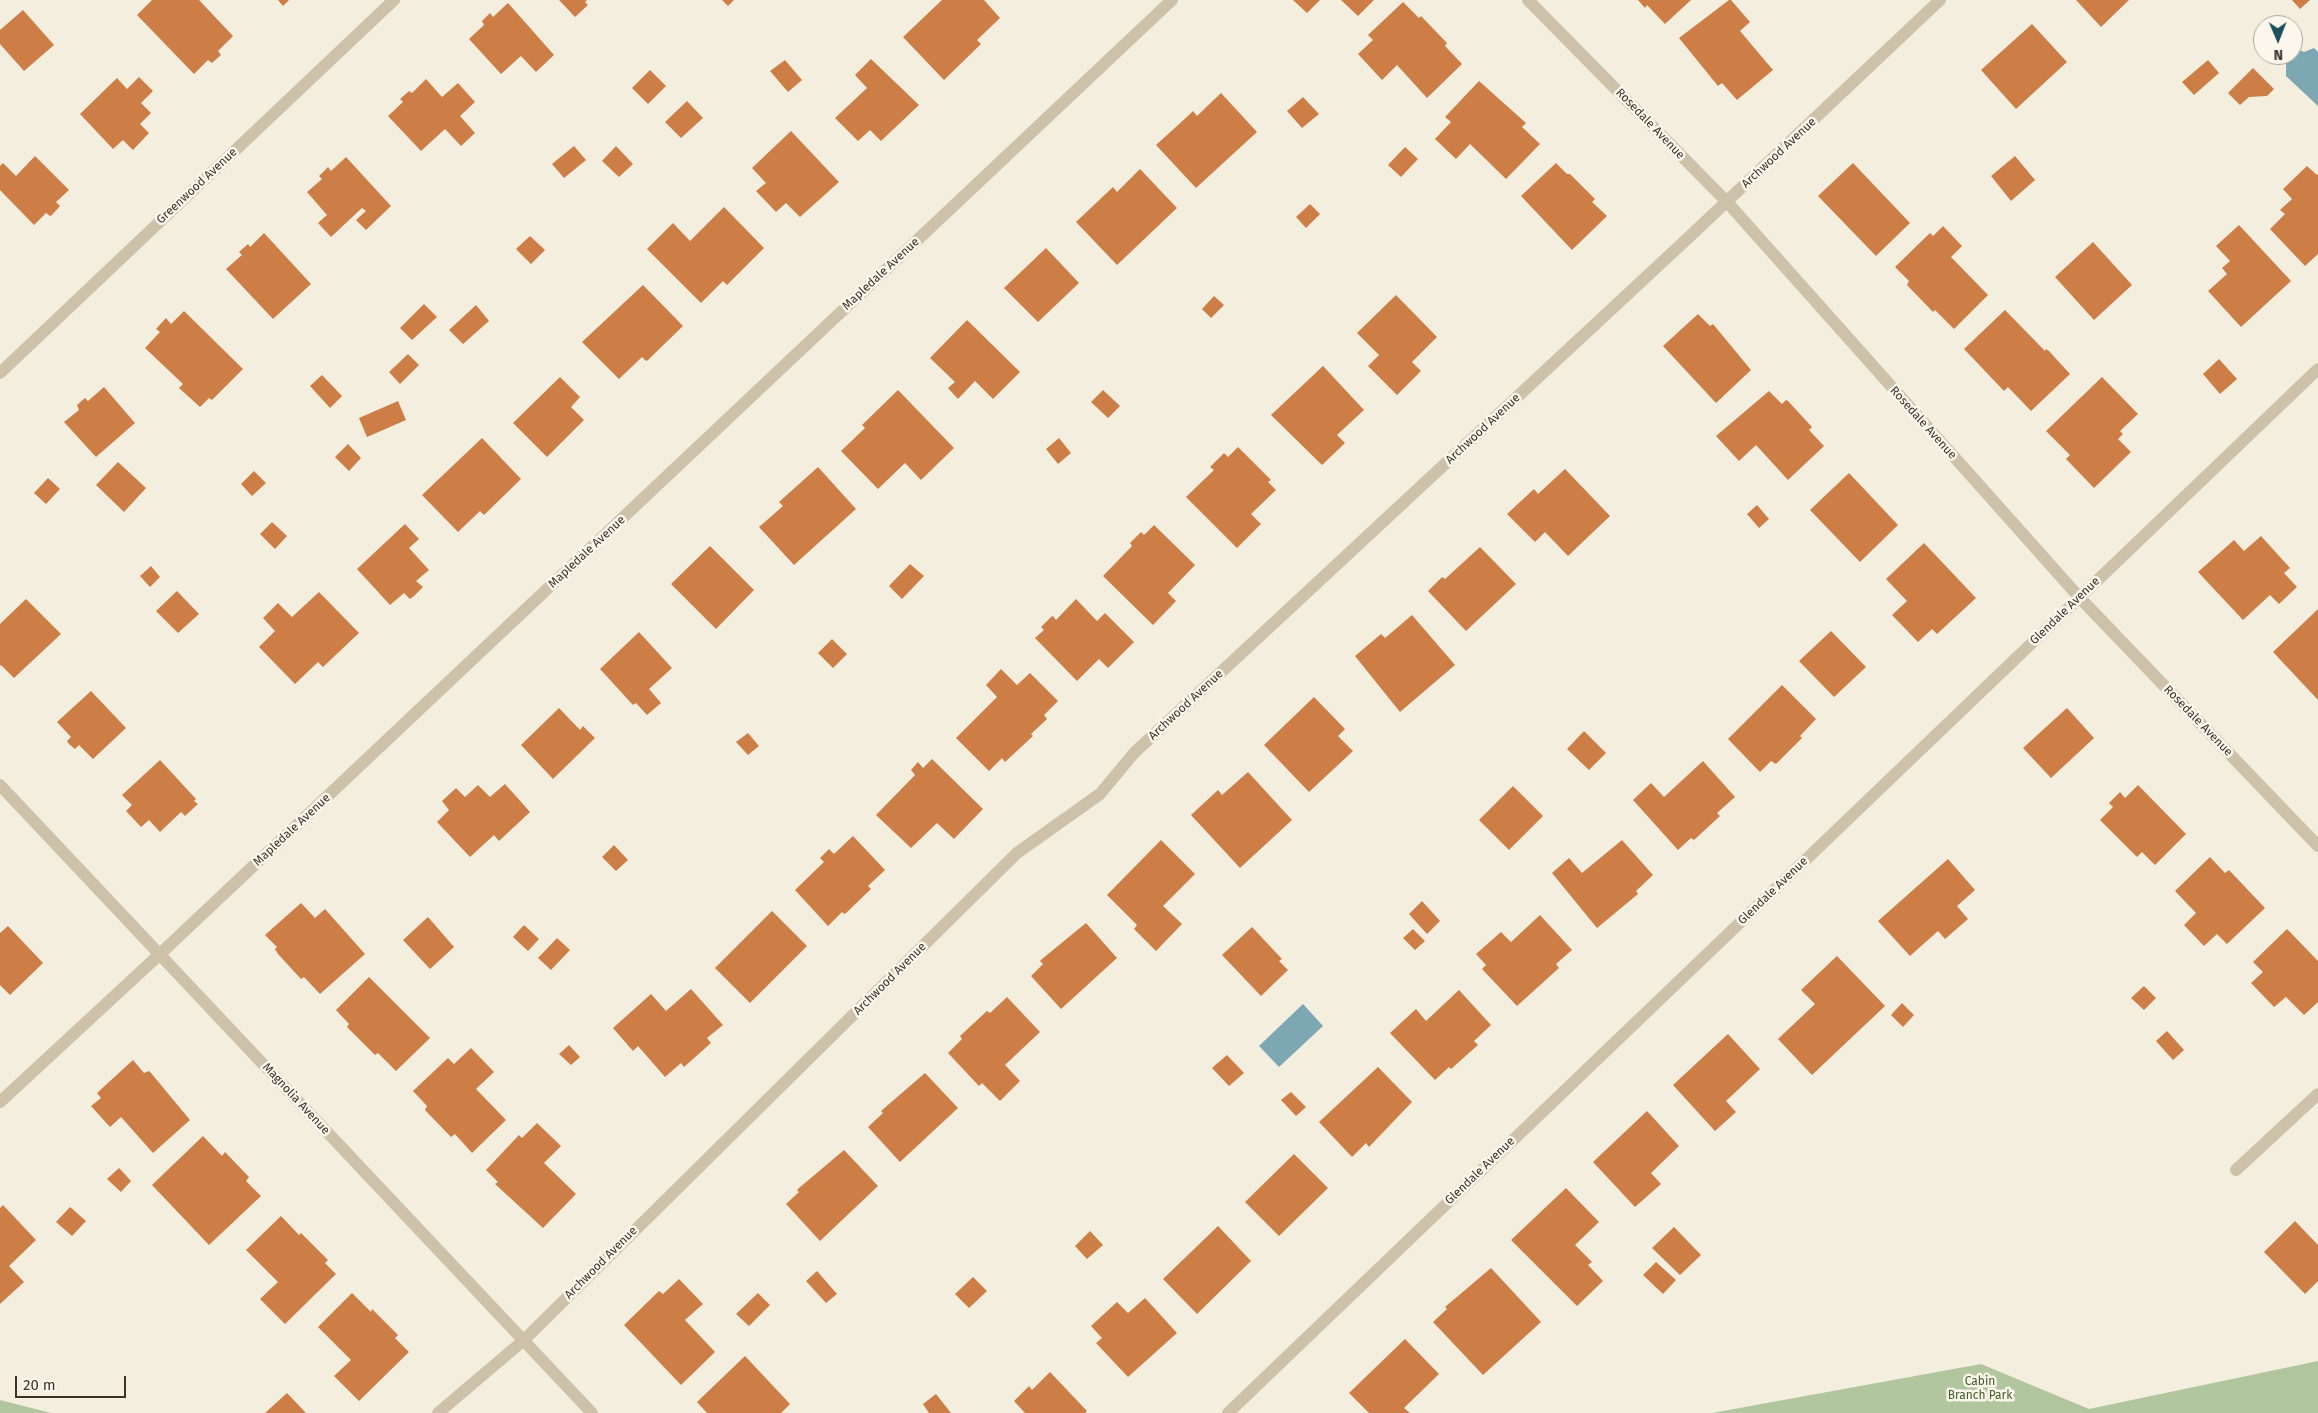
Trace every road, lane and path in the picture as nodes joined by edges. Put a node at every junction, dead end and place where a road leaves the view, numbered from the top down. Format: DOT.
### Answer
graph roads {
  1 [pos="394,0"];
  2 [pos="1172,0"];
  3 [pos="1528,0"];
  4 [pos="1940,0"];
  5 [pos="1727,202"];
  6 [pos="2318,369"];
  7 [pos="0,372"];
  8 [pos="2079,597"];
  9 [pos="0,785"];
  10 [pos="2318,846"];
  11 [pos="160,954"];
  12 [pos="2318,1094"];
  13 [pos="0,1102"];
  14 [pos="2236,1170"];
  15 [pos="524,1340"];
  16 [pos="438,1413"];
  17 [pos="592,1413"];
  18 [pos="1228,1413"];
  1 -- 7 [label="street, Greenwood Avenue"];
  2 -- 11 [label="street, Mapledale Avenue"];
  3 -- 5 [label="street, Rosedale Avenue"];
  4 -- 5 [label="street, Archwood Avenue"];
  5 -- 8 [label="street, Rosedale Avenue"];
  5 -- 15 [label="street, Archwood Avenue"];
  6 -- 8 [label="street, Glendale Avenue"];
  8 -- 10 [label="street, Rosedale Avenue"];
  8 -- 18 [label="street, Glendale Avenue"];
  9 -- 11 [label="street, Magnolia Avenue"];
  11 -- 13 [label="street, Mapledale Avenue"];
  11 -- 15 [label="street, Magnolia Avenue"];
  12 -- 14 [label="street"];
  15 -- 16 [label="street, Archwood Avenue"];
  15 -- 17 [label="street, Magnolia Avenue"];
}
